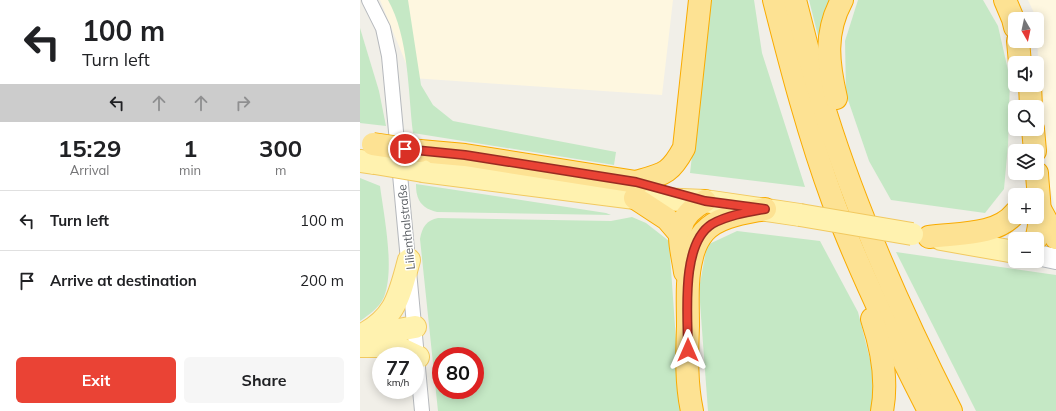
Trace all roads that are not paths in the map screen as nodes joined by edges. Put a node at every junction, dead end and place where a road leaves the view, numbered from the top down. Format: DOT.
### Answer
graph roads {
  1 [pos="369,0"];
  2 [pos="700,0"];
  3 [pos="774,0"];
  4 [pos="795,0"];
  5 [pos="842,0"];
  6 [pos="1005,0"];
  7 [pos="1014,0"];
  8 [pos="1009,12"];
  9 [pos="1018,12"];
  10 [pos="367,153"];
  11 [pos="636,190"];
  12 [pos="856,198"];
  13 [pos="705,201"];
  14 [pos="765,209"];
  15 [pos="1044,217"];
  16 [pos="1008,220"];
  17 [pos="679,233"];
  18 [pos="921,235"];
  19 [pos="1056,238"];
  20 [pos="1008,251"];
  21 [pos="1044,256"];
  22 [pos="1056,259"];
  23 [pos="409,260"];
  24 [pos="862,271"];
  25 [pos="688,289"];
  26 [pos="415,327"];
  27 [pos="360,337"];
  28 [pos="360,346"];
  29 [pos="397,347"];
  30 [pos="417,347"];
  31 [pos="421,399"];
  32 [pos="422,411"];
  33 [pos="692,411"];
  34 [pos="882,411"];
  35 [pos="929,411"];
  36 [pos="951,411"];
  1 -- 23 [label="street, Lilienthalstraße"];
  2 -- 11 [label="highway"];
  3 -- 24 [label="highway"];
  4 -- 12 [label="highway"];
  5 -- 12 [label="highway"];
  6 -- 8 [label="highway"];
  7 -- 9 [label="highway"];
  10 -- 11 [label="highway, bridge"];
  11 -- 13 [label="main road"];
  11 -- 17 [label="highway"];
  12 -- 36 [label="highway"];
  13 -- 14 [label="main road"];
  13 -- 17 [label="highway"];
  14 -- 18 [label="main road, bridge"];
  14 -- 25 [label="highway"];
  15 -- 19 [label="highway"];
  16 -- 18 [label="highway"];
  17 -- 25 [label="highway"];
  18 -- 20 [label="main road"];
  21 -- 22 [label="main road"];
  23 -- 26 [label="street, Lilienthalstraße"];
  23 -- 27 [label="main road"];
  24 -- 34 [label="highway"];
  24 -- 35 [label="highway"];
  25 -- 33 [label="highway"];
  26 -- 27 [label="main road"];
  26 -- 30 [label="street, Lilienthalstraße"];
  28 -- 29 [label="main road"];
  31 -- 32 [label="street, Lilienthalstraße"];
}
